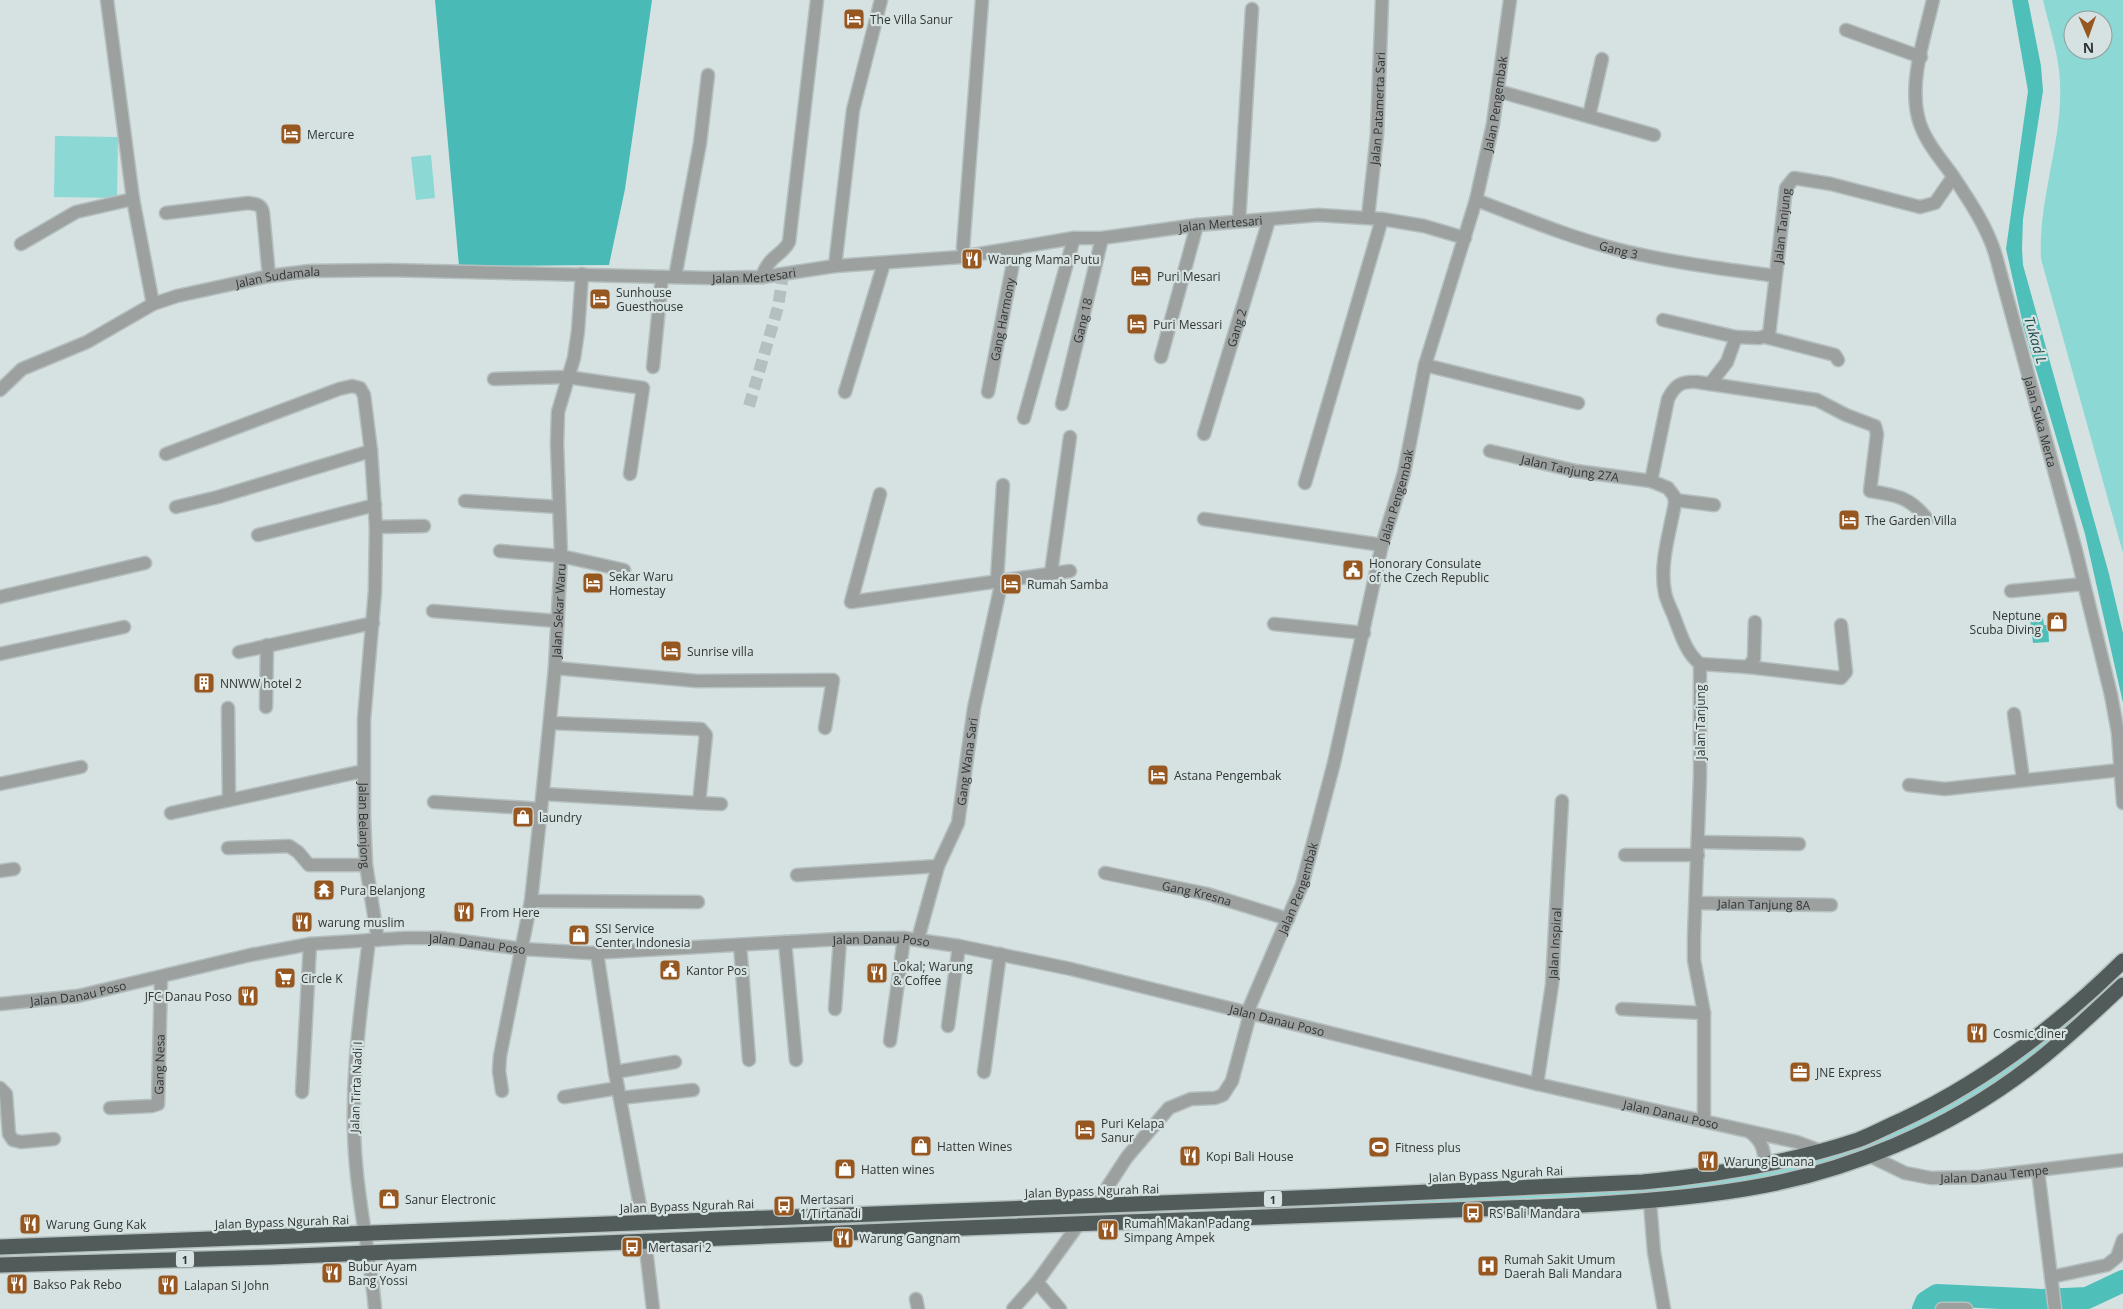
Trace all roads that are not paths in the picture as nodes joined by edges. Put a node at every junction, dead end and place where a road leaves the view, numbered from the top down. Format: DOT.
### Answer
graph roads {
  1 [pos="107,0"];
  2 [pos="817,0"];
  3 [pos="881,0"];
  4 [pos="982,0"];
  5 [pos="1382,0"];
  6 [pos="1510,0"];
  7 [pos="1932,0"];
  8 [pos="1252,9"];
  9 [pos="1846,30"];
  10 [pos="1921,57"];
  11 [pos="1602,59"];
  12 [pos="708,75"];
  13 [pos="1498,91"];
  14 [pos="1589,116"];
  15 [pos="1654,135"];
  16 [pos="1953,177"];
  17 [pos="133,199"];
  18 [pos="1476,200"];
  19 [pos="166,213"];
  20 [pos="1368,217"];
  21 [pos="1382,219"];
  22 [pos="1269,220"];
  23 [pos="1239,221"];
  24 [pos="1197,225"];
  25 [pos="1074,238"];
  26 [pos="1102,238"];
  27 [pos="1465,238"];
  28 [pos="21,244"];
  29 [pos="962,248"];
  30 [pos="1016,248"];
  31 [pos="977,254"];
  32 [pos="927,259"];
  33 [pos="884,263"];
  34 [pos="835,266"];
  35 [pos="582,274"];
  36 [pos="1768,275"];
  37 [pos="269,276"];
  38 [pos="662,277"];
  39 [pos="675,277"];
  40 [pos="762,277"];
  41 [pos="153,304"];
  42 [pos="1663,320"];
  43 [pos="1736,337"];
  44 [pos="1765,337"];
  45 [pos="1161,357"];
  46 [pos="1838,360"];
  47 [pos="1425,365"];
  48 [pos="653,367"];
  49 [pos="567,377"];
  50 [pos="494,379"];
  51 [pos="1710,384"];
  52 [pos="0,390"];
  53 [pos="844,392"];
  54 [pos="988,392"];
  55 [pos="1578,402"];
  56 [pos="1062,404"];
  57 [pos="1024,418"];
  58 [pos="1204,434"];
  59 [pos="1070,437"];
  60 [pos="371,451"];
  61 [pos="1490,451"];
  62 [pos="166,454"];
  63 [pos="630,474"];
  64 [pos="1651,481"];
  65 [pos="1305,483"];
  66 [pos="1003,484"];
  67 [pos="880,494"];
  68 [pos="1675,500"];
  69 [pos="464,501"];
  70 [pos="1714,505"];
  71 [pos="375,506"];
  72 [pos="176,507"];
  73 [pos="559,507"];
  74 [pos="1927,518"];
  75 [pos="1204,519"];
  76 [pos="424,526"];
  77 [pos="376,527"];
  78 [pos="258,535"];
  79 [pos="1382,545"];
  80 [pos="500,551"];
  81 [pos="561,556"];
  82 [pos="145,563"];
  83 [pos="624,570"];
  84 [pos="1070,571"];
  85 [pos="1051,572"];
  86 [pos="999,580"];
  87 [pos="2083,584"];
  88 [pos="2011,591"];
  89 [pos="0,597"];
  90 [pos="433,611"];
  91 [pos="557,621"];
  92 [pos="1755,622"];
  93 [pos="373,623"];
  94 [pos="1274,624"];
  95 [pos="1841,625"];
  96 [pos="124,627"];
  97 [pos="1364,633"];
  98 [pos="267,646"];
  99 [pos="239,652"];
  100 [pos="0,654"];
  101 [pos="1700,664"];
  102 [pos="1748,667"];
  103 [pos="555,668"];
  104 [pos="266,707"];
  105 [pos="228,708"];
  106 [pos="2014,714"];
  107 [pos="550,723"];
  108 [pos="825,728"];
  109 [pos="81,767"];
  110 [pos="2120,770"];
  111 [pos="363,771"];
  112 [pos="2024,779"];
  113 [pos="0,784"];
  114 [pos="1909,785"];
  115 [pos="543,794"];
  116 [pos="230,800"];
  117 [pos="434,802"];
  118 [pos="1562,802"];
  119 [pos="699,803"];
  120 [pos="2123,803"];
  121 [pos="721,804"];
  122 [pos="541,809"];
  123 [pos="171,813"];
  124 [pos="1799,844"];
  125 [pos="228,848"];
  126 [pos="1698,848"];
  127 [pos="1625,855"];
  128 [pos="366,864"];
  129 [pos="938,866"];
  130 [pos="14,869"];
  131 [pos="0,871"];
  132 [pos="1105,873"];
  133 [pos="797,875"];
  134 [pos="532,902"];
  135 [pos="698,902"];
  136 [pos="1696,903"];
  137 [pos="1831,904"];
  138 [pos="1288,918"];
  139 [pos="904,938"];
  140 [pos="840,939"];
  141 [pos="918,939"];
  142 [pos="374,940"];
  143 [pos="785,942"];
  144 [pos="310,944"];
  145 [pos="740,945"];
  146 [pos="959,946"];
  147 [pos="523,949"];
  148 [pos="596,953"];
  149 [pos="1000,954"];
  150 [pos="2122,962"];
  151 [pos="161,977"];
  152 [pos="2123,985"];
  153 [pos="0,1004"];
  154 [pos="835,1009"];
  155 [pos="1622,1009"];
  156 [pos="1248,1013"];
  157 [pos="1704,1013"];
  158 [pos="948,1026"];
  159 [pos="890,1041"];
  160 [pos="749,1060"];
  161 [pos="796,1060"];
  162 [pos="675,1062"];
  163 [pos="615,1072"];
  164 [pos="984,1072"];
  165 [pos="1537,1084"];
  166 [pos="0,1088"];
  167 [pos="693,1090"];
  168 [pos="502,1091"];
  169 [pos="302,1092"];
  170 [pos="619,1093"];
  171 [pos="564,1097"];
  172 [pos="110,1108"];
  173 [pos="1704,1121"];
  174 [pos="1748,1130"];
  175 [pos="54,1139"];
  176 [pos="1821,1151"];
  177 [pos="1870,1156"];
  178 [pos="2123,1160"];
  179 [pos="1765,1164"];
  180 [pos="2038,1171"];
  181 [pos="1221,1201"];
  182 [pos="1650,1202"];
  183 [pos="1096,1206"];
  184 [pos="1222,1219"];
  185 [pos="643,1222"];
  186 [pos="1078,1225"];
  187 [pos="366,1234"];
  188 [pos="645,1240"];
  189 [pos="2123,1240"];
  190 [pos="0,1247"];
  191 [pos="369,1253"];
  192 [pos="0,1265"];
  193 [pos="2051,1277"];
  194 [pos="1036,1282"];
  195 [pos="375,1309"];
  196 [pos="653,1309"];
  197 [pos="1013,1309"];
  198 [pos="1060,1309"];
  199 [pos="1664,1309"];
  200 [pos="1942,1309"];
  201 [pos="1966,1309"];
  202 [pos="2055,1309"];
  1 -- 17 [label="street"];
  2 -- 40 [label="street"];
  3 -- 34 [label="street"];
  4 -- 29 [label="street"];
  5 -- 20 [label="street, Jalan Patamerta Sari"];
  6 -- 13 [label="street, Jalan Pengembak"];
  7 -- 10 [label="street, Jalan Suka Merta"];
  8 -- 23 [label="street"];
  9 -- 10 [label="street"];
  10 -- 16 [label="street, Jalan Suka Merta"];
  11 -- 14 [label="street"];
  12 -- 39 [label="street"];
  13 -- 14 [label="street"];
  13 -- 18 [label="street, Jalan Pengembak"];
  14 -- 15 [label="street"];
  16 -- 44 [label="street, Jalan Tanjung"];
  16 -- 87 [label="street, Jalan Suka Merta"];
  17 -- 28 [label="street"];
  17 -- 41 [label="street"];
  18 -- 27 [label="street, Jalan Pengembak"];
  18 -- 36 [label="street, Gang 3"];
  19 -- 37 [label="street"];
  20 -- 21 [label="street, Jalan Mertesari"];
  20 -- 22 [label="street, Jalan Mertesari"];
  21 -- 27 [label="street, Jalan Mertesari"];
  21 -- 65 [label="street"];
  22 -- 23 [label="street, Jalan Mertesari"];
  22 -- 58 [label="street, Gang 2"];
  23 -- 24 [label="street, Jalan Mertesari"];
  24 -- 26 [label="street, Jalan Mertesari"];
  24 -- 45 [label="street"];
  25 -- 26 [label="street, Jalan Mertesari"];
  25 -- 30 [label="street, Jalan Mertesari"];
  25 -- 57 [label="street"];
  26 -- 56 [label="street, Gang 18"];
  27 -- 47 [label="street, Jalan Pengembak"];
  29 -- 31 [label="street"];
  29 -- 32 [label="street, Jalan Mertesari"];
  30 -- 31 [label="street, Jalan Mertesari"];
  30 -- 54 [label="street, Gang Harmony"];
  31 -- 32 [label="street, Jalan Mertesari"];
  32 -- 33 [label="street, Jalan Mertesari"];
  33 -- 34 [label="street, Jalan Mertesari"];
  33 -- 53 [label="street"];
  34 -- 40 [label="street, Jalan Mertesari"];
  35 -- 37 [label="street, Jalan Sudamala"];
  35 -- 38 [label="street, Jalan Mertesari"];
  35 -- 49 [label="street, Jalan Sekar Waru"];
  37 -- 41 [label="street, Jalan Sudamala"];
  38 -- 39 [label="street, Jalan Mertesari"];
  38 -- 48 [label="street"];
  39 -- 40 [label="street, Jalan Mertesari"];
  41 -- 52 [label="street, Jalan Sudamala"];
  42 -- 43 [label="street"];
  43 -- 44 [label="street"];
  43 -- 51 [label="street"];
  44 -- 46 [label="street"];
  47 -- 55 [label="street"];
  47 -- 79 [label="street, Jalan Pengembak"];
  49 -- 50 [label="street"];
  49 -- 63 [label="street"];
  49 -- 73 [label="street, Jalan Sekar Waru"];
  51 -- 64 [label="street"];
  51 -- 74 [label="street"];
  59 -- 85 [label="street"];
  60 -- 62 [label="street, Jalan Belanjong"];
  60 -- 71 [label="street, Jalan Belanjong"];
  60 -- 72 [label="street"];
  61 -- 64 [label="street, Jalan Tanjung 27A"];
  64 -- 68 [label="street"];
  66 -- 86 [label="street, Gang Wana Sari"];
  67 -- 86 [label="street"];
  68 -- 70 [label="street"];
  68 -- 101 [label="street"];
  69 -- 73 [label="street"];
  71 -- 77 [label="street, Jalan Belanjong"];
  71 -- 78 [label="street"];
  73 -- 81 [label="street, Jalan Sekar Waru"];
  75 -- 79 [label="street"];
  76 -- 77 [label="street"];
  77 -- 93 [label="street, Jalan Belanjong"];
  79 -- 97 [label="street, Jalan Pengembak"];
  80 -- 81 [label="street"];
  81 -- 83 [label="street"];
  81 -- 91 [label="street, Jalan Sekar Waru"];
  82 -- 89 [label="street"];
  84 -- 85 [label="street"];
  85 -- 86 [label="street"];
  86 -- 129 [label="street, Gang Wana Sari"];
  87 -- 88 [label="street"];
  87 -- 110 [label="street, Jalan Suka Merta"];
  90 -- 91 [label="street"];
  91 -- 103 [label="street, Jalan Sekar Waru"];
  92 -- 102 [label="street"];
  93 -- 98 [label="street"];
  93 -- 111 [label="street, Jalan Belanjong"];
  94 -- 97 [label="street"];
  95 -- 102 [label="street"];
  96 -- 100 [label="street"];
  97 -- 138 [label="street, Jalan Pengembak"];
  98 -- 99 [label="street"];
  98 -- 104 [label="street"];
  101 -- 102 [label="street"];
  101 -- 126 [label="street, Jalan Tanjung"];
  103 -- 107 [label="street, Jalan Sekar Waru"];
  103 -- 108 [label="street"];
  105 -- 116 [label="street"];
  106 -- 112 [label="street"];
  107 -- 115 [label="street, Jalan Sekar Waru"];
  107 -- 119 [label="street"];
  109 -- 113 [label="street"];
  110 -- 112 [label="street"];
  110 -- 120 [label="street, Jalan Suka Merta"];
  111 -- 116 [label="street"];
  111 -- 128 [label="street, Jalan Belanjong"];
  112 -- 114 [label="street"];
  115 -- 119 [label="street"];
  115 -- 122 [label="street, Jalan Sekar Waru"];
  116 -- 123 [label="street"];
  117 -- 122 [label="street"];
  118 -- 165 [label="street, Jalan Inspiral"];
  119 -- 121 [label="street"];
  122 -- 134 [label="street, Jalan Sekar Waru"];
  124 -- 126 [label="street"];
  125 -- 128 [label="street"];
  126 -- 127 [label="street"];
  126 -- 136 [label="street, Jalan Tanjung"];
  128 -- 142 [label="street, Jalan Belanjong"];
  129 -- 133 [label="street"];
  129 -- 141 [label="street, Gang Wana Sari"];
  130 -- 131 [label="street"];
  132 -- 138 [label="street, Gang Kresna"];
  134 -- 135 [label="street"];
  134 -- 147 [label="street, Jalan Sekar Waru"];
  136 -- 137 [label="street, Jalan Tanjung 8A"];
  136 -- 157 [label="street, Jalan Tanjung"];
  138 -- 156 [label="street, Jalan Pengembak"];
  139 -- 140 [label="street, Jalan Danau Poso"];
  139 -- 141 [label="street, Jalan Danau Poso"];
  139 -- 159 [label="street"];
  140 -- 143 [label="street, Jalan Danau Poso"];
  140 -- 154 [label="street"];
  141 -- 146 [label="street, Jalan Danau Poso"];
  142 -- 144 [label="street, Jalan Danau Poso"];
  142 -- 147 [label="street, Jalan Danau Poso"];
  142 -- 187 [label="street, Jalan Tirta Nadi I"];
  143 -- 145 [label="street, Jalan Danau Poso"];
  143 -- 161 [label="street"];
  144 -- 151 [label="street, Jalan Danau Poso"];
  144 -- 169 [label="street"];
  145 -- 148 [label="street, Jalan Danau Poso"];
  145 -- 160 [label="street"];
  146 -- 149 [label="street, Jalan Danau Poso"];
  146 -- 158 [label="street"];
  147 -- 148 [label="street, Jalan Danau Poso"];
  147 -- 168 [label="street, Jalan Sekar Waru"];
  148 -- 163 [label="street"];
  149 -- 156 [label="street, Jalan Danau Poso"];
  149 -- 164 [label="street"];
  150 -- 176 [label="highway, Jalan Bypass Ngurah Rai / 1"];
  151 -- 153 [label="street, Jalan Danau Poso"];
  151 -- 172 [label="street, Gang Nesa"];
  152 -- 177 [label="highway, 1"];
  155 -- 157 [label="street"];
  156 -- 165 [label="street, Jalan Danau Poso"];
  156 -- 183 [label="street, Jalan Pengembak"];
  157 -- 173 [label="street, Jalan Tanjung"];
  162 -- 163 [label="street"];
  163 -- 170 [label="street"];
  165 -- 173 [label="street, Jalan Danau Poso"];
  166 -- 175 [label="street"];
  167 -- 170 [label="street"];
  170 -- 171 [label="street"];
  170 -- 185 [label="street"];
  173 -- 174 [label="street, Jalan Danau Poso"];
  174 -- 176 [label="street, Jalan Danau Poso"];
  174 -- 179 [label="street"];
  176 -- 179 [label="highway, Jalan Bypass Ngurah Rai / 1"];
  177 -- 180 [label="street, Jalan Danau Tempe"];
  177 -- 182 [label="highway, 1"];
  178 -- 180 [label="street, Jalan Danau Tempe"];
  179 -- 181 [label="highway, Jalan Bypass Ngurah Rai / 1"];
  180 -- 193 [label="street"];
  181 -- 183 [label="highway, Jalan Bypass Ngurah Rai / 1"];
  181 -- 184 [label="highway"];
  182 -- 184 [label="highway, 1"];
  182 -- 199 [label="street"];
  183 -- 185 [label="highway, Jalan Bypass Ngurah Rai / 1"];
  184 -- 186 [label="highway, 1"];
  185 -- 187 [label="highway, Jalan Bypass Ngurah Rai / 1"];
  186 -- 188 [label="highway, 1"];
  186 -- 194 [label="street"];
  187 -- 190 [label="highway, Jalan Bypass Ngurah Rai / 1"];
  187 -- 191 [label="street, Jalan Tirta Nadi I"];
  188 -- 191 [label="highway, 1"];
  188 -- 196 [label="street"];
  189 -- 193 [label="street"];
  191 -- 192 [label="highway, 1"];
  191 -- 195 [label="street, Jalan Tirta Nadi I"];
  193 -- 202 [label="street"];
  194 -- 197 [label="street"];
  194 -- 198 [label="street"];
  200 -- 201 [label="street"];
}
